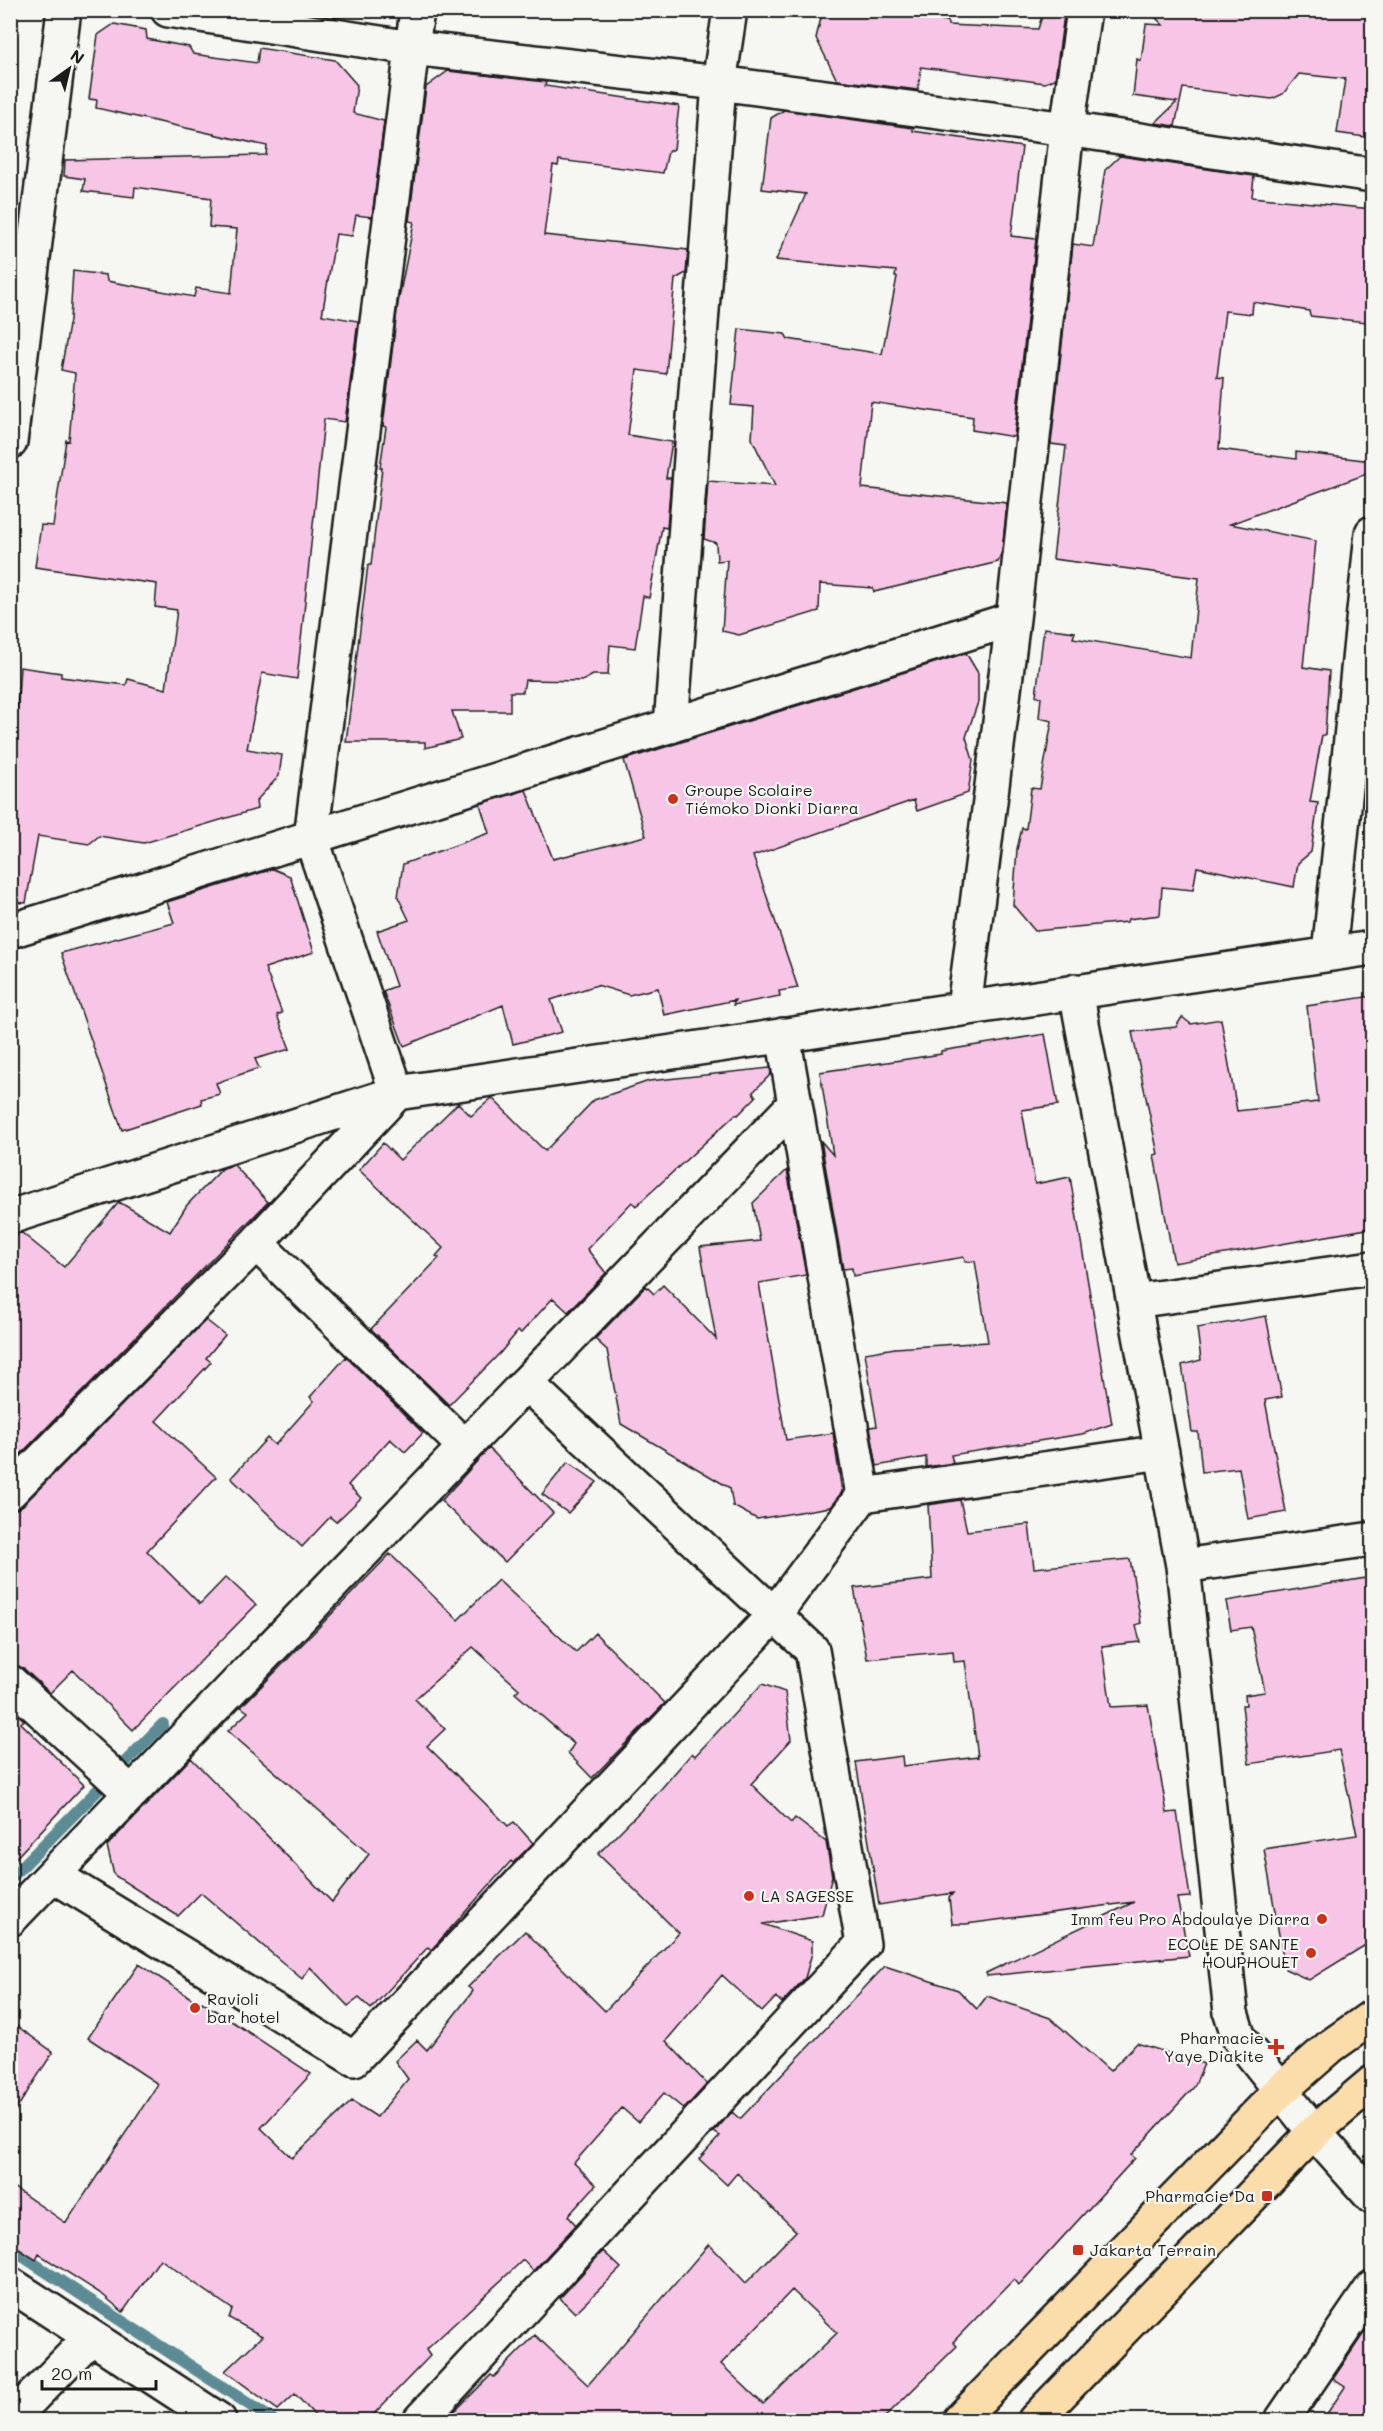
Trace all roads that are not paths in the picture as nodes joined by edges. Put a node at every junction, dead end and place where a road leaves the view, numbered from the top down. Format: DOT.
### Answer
graph roads {
  1 [pos="64,10"];
  2 [pos="168,10"];
  3 [pos="417,10"];
  4 [pos="730,10"];
  5 [pos="1084,10"];
  6 [pos="412,48"];
  7 [pos="718,83"];
  8 [pos="1067,129"];
  9 [pos="1372,175"];
  10 [pos="10,442"];
  11 [pos="1372,533"];
  12 [pos="1013,619"];
  13 [pos="671,726"];
  14 [pos="311,837"];
  15 [pos="10,931"];
  16 [pos="1372,948"];
  17 [pos="1329,954"];
  18 [pos="1076,992"];
  19 [pos="964,1008"];
  20 [pos="783,1035"];
  21 [pos="397,1093"];
  22 [pos="795,1104"];
  23 [pos="10,1217"];
  24 [pos="256,1243"];
  25 [pos="1372,1268"];
  26 [pos="1134,1301"];
  27 [pos="526,1383"];
  28 [pos="465,1447"];
  29 [pos="1162,1452"];
  30 [pos="10,1492"];
  31 [pos="863,1495"];
  32 [pos="1372,1539"];
  33 [pos="1183,1566"];
  34 [pos="774,1615"];
  35 [pos="10,1682"];
  36 [pos="131,1793"];
  37 [pos="53,1875"];
  38 [pos="10,1919"];
  39 [pos="1372,2017"];
  40 [pos="1372,2083"];
  41 [pos="1281,2090"];
  42 [pos="1314,2132"];
  43 [pos="1372,2197"];
  44 [pos="10,2284"];
  45 [pos="1372,2288"];
  46 [pos="91,2337"];
  47 [pos="10,2420"];
  48 [pos="219,2421"];
  49 [pos="420,2421"];
  50 [pos="960,2421"];
  51 [pos="1035,2421"];
  52 [pos="1282,2421"];
  1 -- 10 [label="street"];
  2 -- 6 [label="street"];
  3 -- 6 [label="street"];
  4 -- 7 [label="street"];
  5 -- 8 [label="street"];
  6 -- 7 [label="street"];
  6 -- 14 [label="street"];
  7 -- 8 [label="street"];
  7 -- 13 [label="street"];
  8 -- 9 [label="street"];
  8 -- 12 [label="street"];
  11 -- 17 [label="street"];
  12 -- 13 [label="street"];
  12 -- 19 [label="street"];
  13 -- 14 [label="street"];
  14 -- 15 [label="street"];
  14 -- 21 [label="street"];
  16 -- 17 [label="street"];
  17 -- 18 [label="street"];
  18 -- 19 [label="street"];
  18 -- 26 [label="street"];
  19 -- 20 [label="street"];
  20 -- 21 [label="street"];
  20 -- 22 [label="street"];
  21 -- 23 [label="street"];
  21 -- 24 [label="street"];
  22 -- 27 [label="street"];
  22 -- 31 [label="street"];
  24 -- 28 [label="street"];
  24 -- 30 [label="street"];
  25 -- 26 [label="street"];
  26 -- 29 [label="street"];
  27 -- 28 [label="street"];
  27 -- 34 [label="street"];
  28 -- 36 [label="street"];
  29 -- 31 [label="street"];
  29 -- 33 [label="street"];
  31 -- 34 [label="street"];
  32 -- 33 [label="street"];
  33 -- 41 [label="street"];
  34 -- 37 [label="street"];
  34 -- 49 [label="street"];
  35 -- 36 [label="street"];
  36 -- 37 [label="street"];
  37 -- 38 [label="street"];
  39 -- 41 [label="main road"];
  40 -- 42 [label="main road"];
  41 -- 42 [label="street"];
  41 -- 50 [label="main road"];
  42 -- 43 [label="street"];
  42 -- 51 [label="main road"];
  44 -- 46 [label="street"];
  45 -- 52 [label="street"];
  46 -- 47 [label="street"];
  46 -- 48 [label="street"];
}
